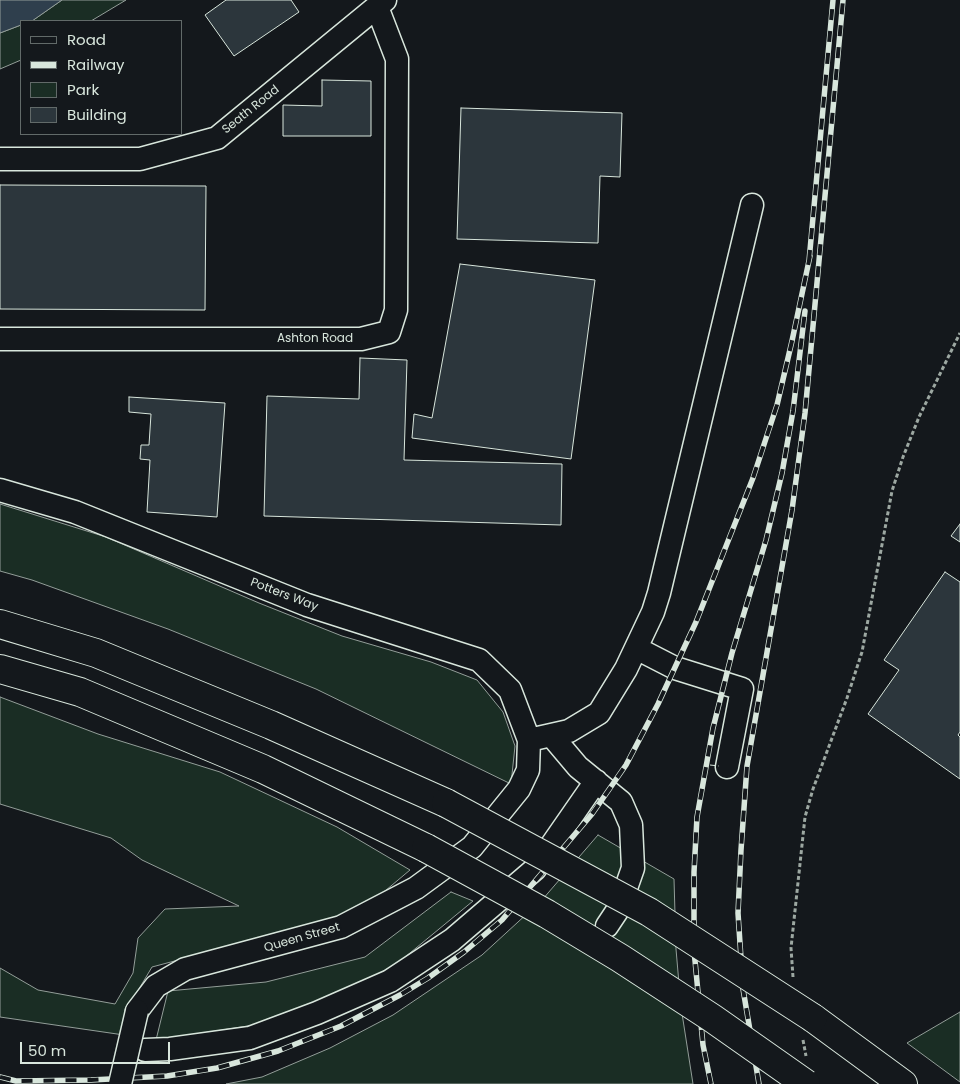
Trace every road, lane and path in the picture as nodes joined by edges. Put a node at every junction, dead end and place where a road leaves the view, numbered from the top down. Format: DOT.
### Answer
graph roads {
  1 [pos="381,4"];
  2 [pos="0,159"];
  3 [pos="752,205"];
  4 [pos="960,333"];
  5 [pos="0,338"];
  6 [pos="0,490"];
  7 [pos="0,624"];
  8 [pos="636,648"];
  9 [pos="0,668"];
  10 [pos="551,735"];
  11 [pos="529,740"];
  12 [pos="727,767"];
  13 [pos="596,782"];
  14 [pos="607,926"];
  15 [pos="794,982"];
  16 [pos="808,1028"];
  17 [pos="145,1050"];
  18 [pos="807,1075"];
  19 [pos="120,1084"];
  20 [pos="903,1084"];
  1 -- 2 [label="street, Seath Road"];
  1 -- 5 [label="street, Ashton Road"];
  3 -- 8 [label="street"];
  4 -- 15 [label="path"];
  6 -- 11 [label="street, Potters Way"];
  7 -- 16 [label="highway, bridge"];
  8 -- 10 [label="street"];
  8 -- 12 [label="street"];
  9 -- 18 [label="highway, bridge"];
  10 -- 11 [label="street"];
  10 -- 13 [label="street"];
  11 -- 19 [label="street, Queen Street, bridge"];
  13 -- 14 [label="street"];
  13 -- 17 [label="street"];
  16 -- 18 [label="path"];
  16 -- 20 [label="highway"];
}
